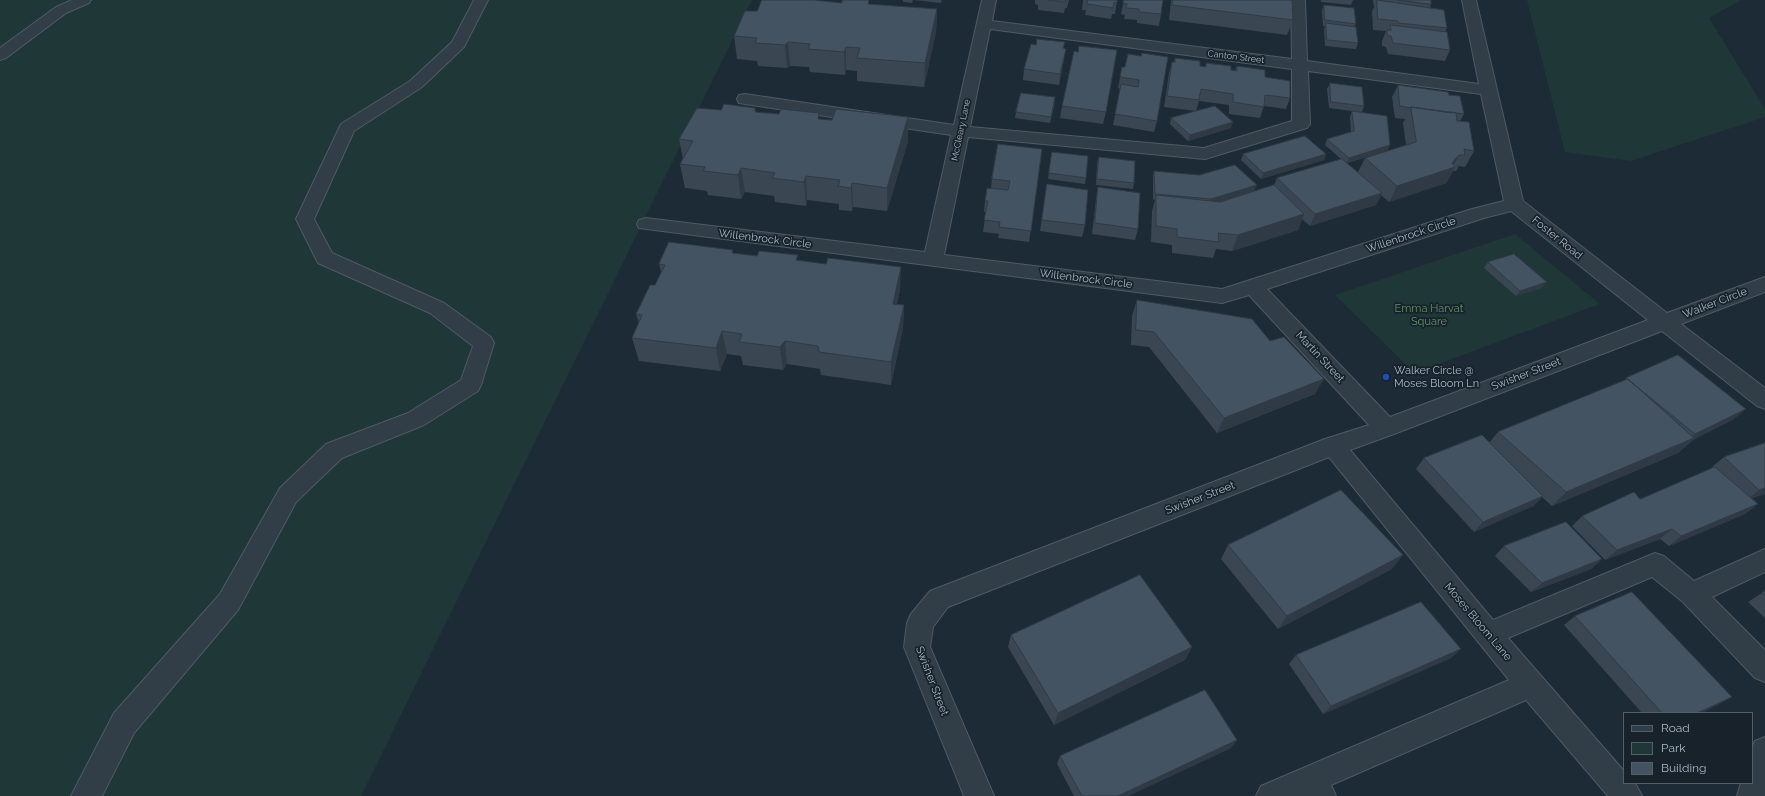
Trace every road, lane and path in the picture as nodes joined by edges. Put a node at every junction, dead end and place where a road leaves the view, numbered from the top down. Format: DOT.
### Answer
graph roads {
  1 [pos="84,0"];
  2 [pos="481,0"];
  3 [pos="989,0"];
  4 [pos="1298,0"];
  5 [pos="1469,0"];
  6 [pos="984,24"];
  7 [pos="0,55"];
  8 [pos="1300,65"];
  9 [pos="1489,90"];
  10 [pos="745,99"];
  11 [pos="961,131"];
  12 [pos="1514,204"];
  13 [pos="646,224"];
  14 [pos="933,260"];
  15 [pos="1765,284"];
  16 [pos="1254,286"];
  17 [pos="1665,322"];
  18 [pos="1765,400"];
  19 [pos="1386,428"];
  20 [pos="1333,446"];
  21 [pos="1765,560"];
  22 [pos="1692,594"];
  23 [pos="1488,634"];
  24 [pos="1765,668"];
  25 [pos="1530,685"];
  26 [pos="1765,751"];
  27 [pos="1315,788"];
  28 [pos="86,796"];
  29 [pos="978,796"];
  30 [pos="1271,796"];
  31 [pos="1627,796"];
  32 [pos="1752,796"];
  1 -- 7 [label="street"];
  2 -- 28 [label="street"];
  3 -- 6 [label="street, McCleary Lane"];
  4 -- 8 [label="street"];
  5 -- 9 [label="street"];
  6 -- 8 [label="street, Canton Street"];
  6 -- 11 [label="street, McCleary Lane"];
  8 -- 9 [label="street, Canton Street"];
  8 -- 11 [label="street"];
  9 -- 12 [label="street"];
  10 -- 11 [label="street"];
  11 -- 14 [label="street, McCleary Lane"];
  12 -- 16 [label="street, Willenbrock Circle"];
  12 -- 17 [label="street, Foster Road"];
  13 -- 14 [label="street, Willenbrock Circle"];
  14 -- 16 [label="street, Willenbrock Circle"];
  15 -- 17 [label="street, Walker Circle"];
  16 -- 19 [label="street, Martin Street"];
  17 -- 18 [label="street, Foster Road"];
  17 -- 19 [label="street, Swisher Street"];
  19 -- 20 [label="street, Swisher Street"];
  20 -- 23 [label="street, Moses Bloom Lane"];
  20 -- 29 [label="street, Swisher Street"];
  21 -- 22 [label="street"];
  22 -- 23 [label="street"];
  22 -- 24 [label="street"];
  23 -- 25 [label="street, Moses Bloom Lane"];
  25 -- 27 [label="street"];
  25 -- 31 [label="street, Moses Bloom Lane"];
  26 -- 32 [label="street"];
  27 -- 30 [label="street"];
}
